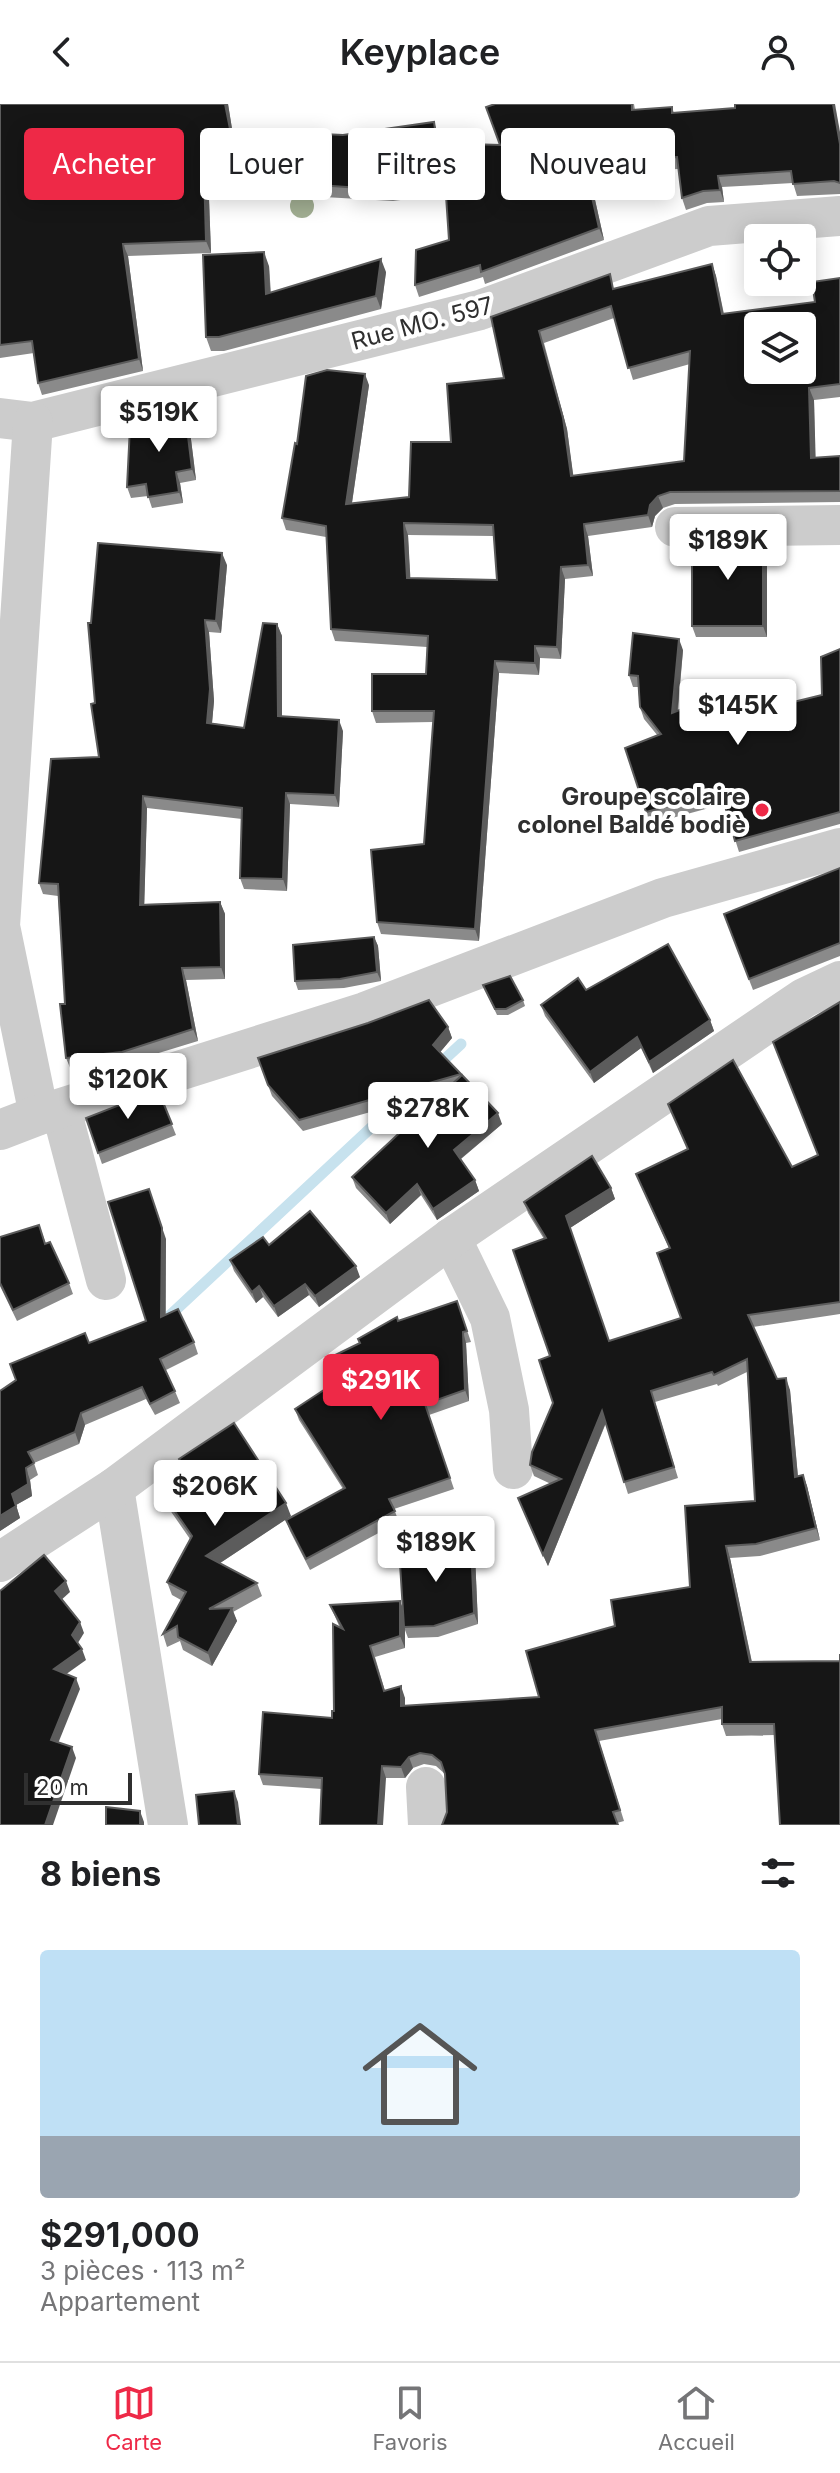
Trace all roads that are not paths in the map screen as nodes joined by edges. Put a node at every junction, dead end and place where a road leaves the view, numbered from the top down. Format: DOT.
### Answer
graph roads {
  1 [pos="840,216"];
  2 [pos="16,420"];
  3 [pos="840,525"];
  4 [pos="675,527"];
  5 [pos="840,848"];
  6 [pos="840,981"];
  7 [pos="50,1112"];
  8 [pos="0,1130"];
  9 [pos="451,1238"];
  10 [pos="106,1280"];
  11 [pos="513,1469"];
  12 [pos="114,1488"];
  13 [pos="0,1562"];
  14 [pos="168,1825"];
  1 -- 2 [label="street, Rue MO. 597"];
  2 -- 7 [label="street"];
  3 -- 4 [label="street"];
  5 -- 7 [label="street"];
  6 -- 9 [label="street"];
  7 -- 8 [label="street"];
  7 -- 10 [label="street"];
  9 -- 11 [label="street"];
  9 -- 12 [label="street"];
  12 -- 13 [label="street"];
  12 -- 14 [label="street"];
}
